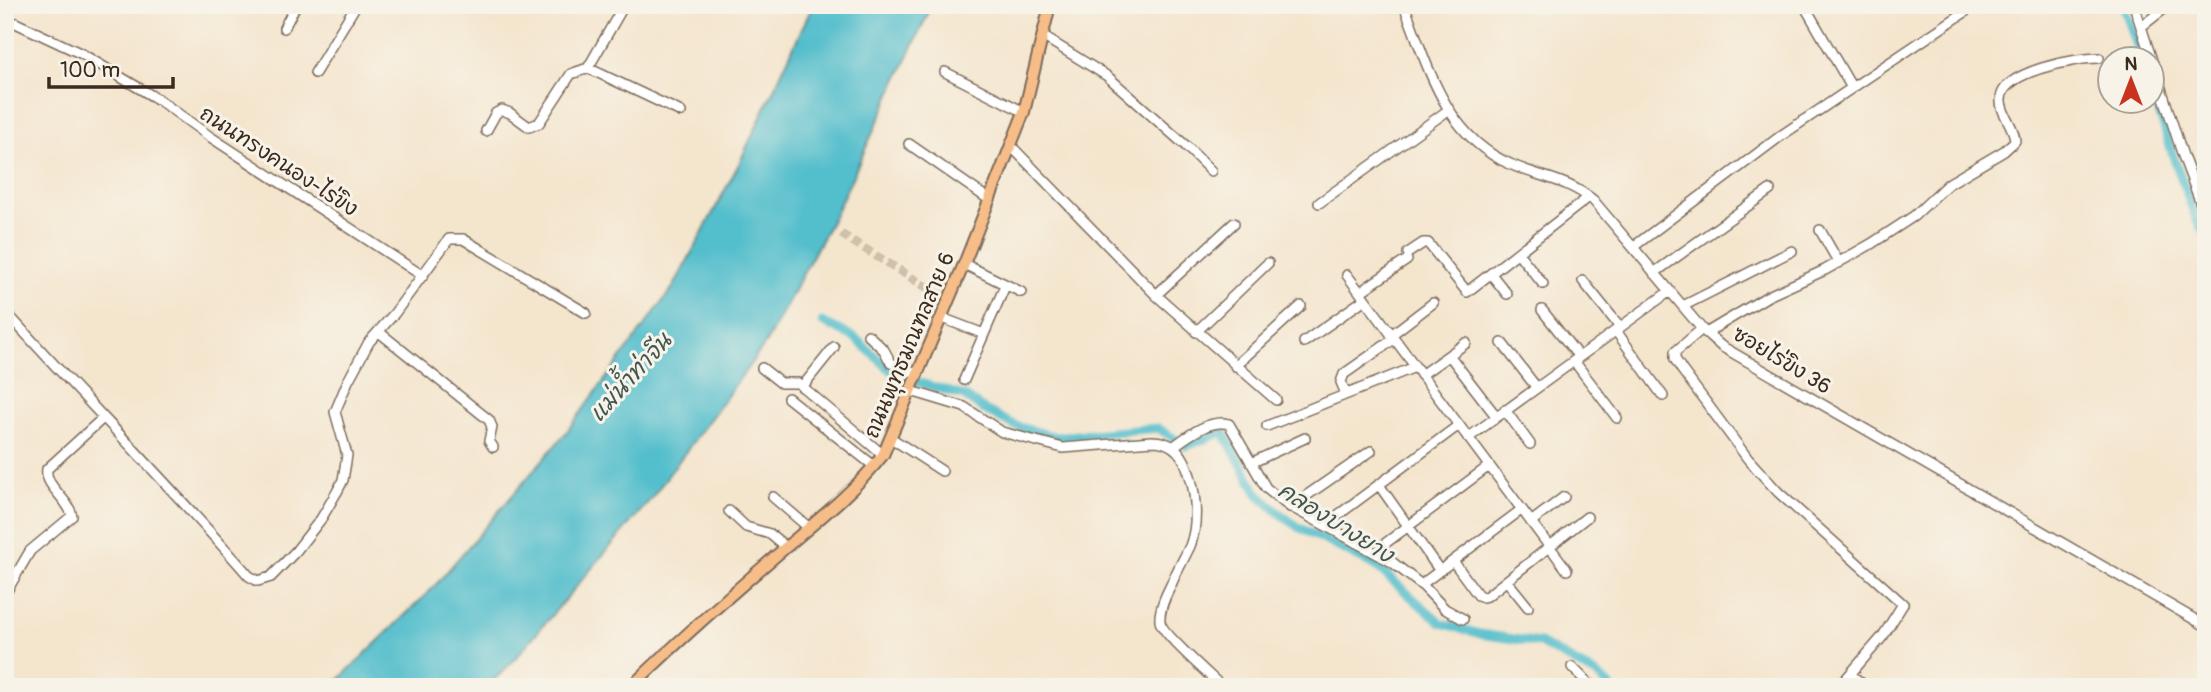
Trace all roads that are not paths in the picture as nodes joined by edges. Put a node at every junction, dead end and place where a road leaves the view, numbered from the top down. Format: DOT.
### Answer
graph roads {
  1 [pos="296,5"];
  2 [pos="356,5"];
  3 [pos="624,5"];
  4 [pos="1050,5"];
  5 [pos="1404,5"];
  6 [pos="1804,5"];
  7 [pos="1969,5"];
  8 [pos="2134,5"];
  9 [pos="2169,5"];
  10 [pos="5,18"];
  11 [pos="2142,26"];
  12 [pos="284,28"];
  13 [pos="1044,37"];
  14 [pos="2096,58"];
  15 [pos="588,68"];
  16 [pos="945,72"];
  17 [pos="315,73"];
  18 [pos="1852,88"];
  19 [pos="1447,111"];
  20 [pos="681,112"];
  21 [pos="1024,112"];
  22 [pos="486,131"];
  23 [pos="909,144"];
  24 [pos="1011,146"];
  25 [pos="1211,171"];
  26 [pos="1770,190"];
  27 [pos="1589,197"];
  28 [pos="990,201"];
  29 [pos="1319,203"];
  30 [pos="2206,217"];
  31 [pos="1234,223"];
  32 [pos="1820,230"];
  33 [pos="1633,247"];
  34 [pos="1793,251"];
  35 [pos="1518,253"];
  36 [pos="1839,263"];
  37 [pos="964,264"];
  38 [pos="1268,264"];
  39 [pos="1654,272"];
  40 [pos="1491,274"];
  41 [pos="1348,275"];
  42 [pos="423,276"];
  43 [pos="1583,281"];
  44 [pos="1543,284"];
  45 [pos="1005,286"];
  46 [pos="1670,291"];
  47 [pos="1021,292"];
  48 [pos="1507,294"];
  49 [pos="1156,295"];
  50 [pos="1363,295"];
  51 [pos="1433,303"];
  52 [pos="1301,306"];
  53 [pos="1683,306"];
  54 [pos="1542,310"];
  55 [pos="5,311"];
  56 [pos="586,313"];
  57 [pos="942,318"];
  58 [pos="1618,329"];
  59 [pos="1704,331"];
  60 [pos="379,332"];
  61 [pos="1196,332"];
  62 [pos="984,334"];
  63 [pos="868,335"];
  64 [pos="1393,337"];
  65 [pos="1304,342"];
  66 [pos="1466,343"];
  67 [pos="1502,343"];
  68 [pos="834,347"];
  69 [pos="1449,355"];
  70 [pos="1576,359"];
  71 [pos="1235,366"];
  72 [pos="762,368"];
  73 [pos="1418,371"];
  74 [pos="918,374"];
  75 [pos="964,380"];
  76 [pos="802,387"];
  77 [pos="1537,388"];
  78 [pos="911,391"];
  79 [pos="1346,394"];
  80 [pos="1662,396"];
  81 [pos="788,398"];
  82 [pos="1276,400"];
  83 [pos="1500,413"];
  84 [pos="103,418"];
  85 [pos="1617,418"];
  86 [pos="1458,425"];
  87 [pos="1267,426"];
  88 [pos="891,438"];
  89 [pos="1305,438"];
  90 [pos="1468,438"];
  91 [pos="1530,444"];
  92 [pos="1175,445"];
  93 [pos="493,447"];
  94 [pos="1371,451"];
  95 [pos="883,454"];
  96 [pos="1251,463"];
  97 [pos="874,466"];
  98 [pos="1489,466"];
  99 [pos="942,471"];
  100 [pos="1378,485"];
  101 [pos="773,497"];
  102 [pos="1564,497"];
  103 [pos="1290,507"];
  104 [pos="1521,510"];
  105 [pos="729,511"];
  106 [pos="1587,517"];
  107 [pos="1334,518"];
  108 [pos="1531,522"];
  109 [pos="1409,526"];
  110 [pos="808,527"];
  111 [pos="1384,545"];
  112 [pos="786,547"];
  113 [pos="1550,547"];
  114 [pos="1453,561"];
  115 [pos="1567,570"];
  116 [pos="1440,571"];
  117 [pos="1426,581"];
  118 [pos="1507,581"];
  119 [pos="5,594"];
  120 [pos="1528,607"];
  121 [pos="1463,619"];
  122 [pos="2206,626"];
  123 [pos="1572,667"];
  124 [pos="1850,674"];
  125 [pos="631,687"];
  126 [pos="1222,687"];
  127 [pos="1592,687"];
  128 [pos="1839,687"];
  129 [pos="1866,687"];
  1 -- 12 [label="street"];
  2 -- 17 [label="street"];
  3 -- 15 [label="street"];
  4 -- 13 [label="main road, ถนนพุทธมณฑลสาย 6"];
  5 -- 19 [label="street, ซอยไร่ขิง 36"];
  6 -- 18 [label="street"];
  7 -- 18 [label="street"];
  8 -- 11 [label="street"];
  9 -- 11 [label="street"];
  10 -- 42 [label="street, ถนนทรงคนอง-ไร่ขิง"];
  11 -- 30 [label="street"];
  13 -- 21 [label="main road, ถนนพุทธมณฑลสาย 6"];
  13 -- 25 [label="street"];
  14 -- 36 [label="street"];
  15 -- 20 [label="street"];
  15 -- 22 [label="street"];
  16 -- 21 [label="street"];
  18 -- 33 [label="street"];
  19 -- 27 [label="street, ซอยไร่ขิง 36"];
  19 -- 29 [label="street"];
  21 -- 24 [label="main road, ถนนพุทธมณฑลสาย 6"];
  23 -- 28 [label="street"];
  24 -- 28 [label="main road, ถนนพุทธมณฑลสาย 6"];
  24 -- 49 [label="street"];
  26 -- 39 [label="street"];
  27 -- 33 [label="street, ซอยไร่ขิง 36"];
  27 -- 35 [label="street"];
  28 -- 37 [label="main road, ถนนพุทธมณฑลสาย 6"];
  31 -- 49 [label="street"];
  32 -- 36 [label="street"];
  33 -- 39 [label="street, ซอยไร่ขิง 36"];
  34 -- 53 [label="street"];
  35 -- 40 [label="street"];
  35 -- 44 [label="street"];
  36 -- 59 [label="street"];
  37 -- 45 [label="street"];
  37 -- 57 [label="main road, ถนนพุทธมณฑลสาย 6"];
  38 -- 61 [label="street"];
  39 -- 46 [label="street, ซอยไร่ขิง 36"];
  40 -- 48 [label="street"];
  40 -- 50 [label="street"];
  41 -- 50 [label="street"];
  42 -- 56 [label="street"];
  42 -- 60 [label="street"];
  43 -- 58 [label="street"];
  45 -- 47 [label="street"];
  45 -- 62 [label="street"];
  46 -- 53 [label="street, ซอยไร่ขิง 36"];
  46 -- 58 [label="street"];
  49 -- 61 [label="street"];
  50 -- 64 [label="street"];
  50 -- 65 [label="street"];
  51 -- 64 [label="street"];
  52 -- 71 [label="street"];
  53 -- 59 [label="street, ซอยไร่ขิง 36"];
  54 -- 70 [label="street"];
  55 -- 84 [label="street"];
  57 -- 62 [label="street"];
  57 -- 74 [label="main road, ถนนพุทธมณฑลสาย 6"];
  58 -- 70 [label="street"];
  58 -- 80 [label="street"];
  59 -- 122 [label="street, ซอยไร่ขิง 36"];
  59 -- 124 [label="street"];
  60 -- 84 [label="street"];
  60 -- 93 [label="street"];
  61 -- 71 [label="street"];
  62 -- 75 [label="street"];
  63 -- 74 [label="street"];
  64 -- 73 [label="street"];
  64 -- 79 [label="street"];
  66 -- 69 [label="street"];
  67 -- 77 [label="street"];
  68 -- 76 [label="street"];
  69 -- 73 [label="street"];
  69 -- 83 [label="street"];
  70 -- 77 [label="street"];
  70 -- 85 [label="street"];
  71 -- 82 [label="street"];
  72 -- 76 [label="street"];
  73 -- 79 [label="street"];
  73 -- 86 [label="street"];
  74 -- 78 [label="main road, ถนนพุทธมณฑลสาย 6"];
  76 -- 95 [label="street"];
  77 -- 83 [label="street"];
  78 -- 88 [label="main road, ถนนพุทธมณฑลสาย 6"];
  78 -- 92 [label="street"];
  79 -- 87 [label="street"];
  81 -- 97 [label="street"];
  83 -- 90 [label="street"];
  83 -- 91 [label="street"];
  84 -- 119 [label="street"];
  86 -- 90 [label="street"];
  86 -- 100 [label="street"];
  88 -- 95 [label="main road, ถนนพุทธมณฑลสาย 6"];
  88 -- 99 [label="street"];
  89 -- 96 [label="street"];
  90 -- 98 [label="street"];
  92 -- 96 [label="street"];
  92 -- 126 [label="street"];
  94 -- 103 [label="street"];
  95 -- 97 [label="main road, ถนนพุทธมณฑลสาย 6"];
  96 -- 103 [label="street"];
  97 -- 110 [label="main road, ถนนพุทธมณฑลสาย 6"];
  98 -- 104 [label="street"];
  98 -- 109 [label="street"];
  100 -- 107 [label="street"];
  100 -- 109 [label="street"];
  101 -- 110 [label="street"];
  102 -- 108 [label="street"];
  103 -- 121 [label="street"];
  104 -- 108 [label="street"];
  104 -- 114 [label="street"];
  105 -- 112 [label="street"];
  106 -- 113 [label="street"];
  108 -- 113 [label="street"];
  109 -- 111 [label="street"];
  109 -- 116 [label="street"];
  110 -- 112 [label="main road, ถนนพุทธมณฑลสาย 6"];
  112 -- 125 [label="main road, ถนนพุทธมณฑลสาย 6"];
  113 -- 115 [label="street"];
  113 -- 118 [label="street"];
  114 -- 116 [label="street"];
  114 -- 118 [label="street"];
  116 -- 117 [label="street"];
  118 -- 120 [label="street"];
  123 -- 127 [label="street"];
  124 -- 128 [label="street"];
  124 -- 129 [label="street"];
}
